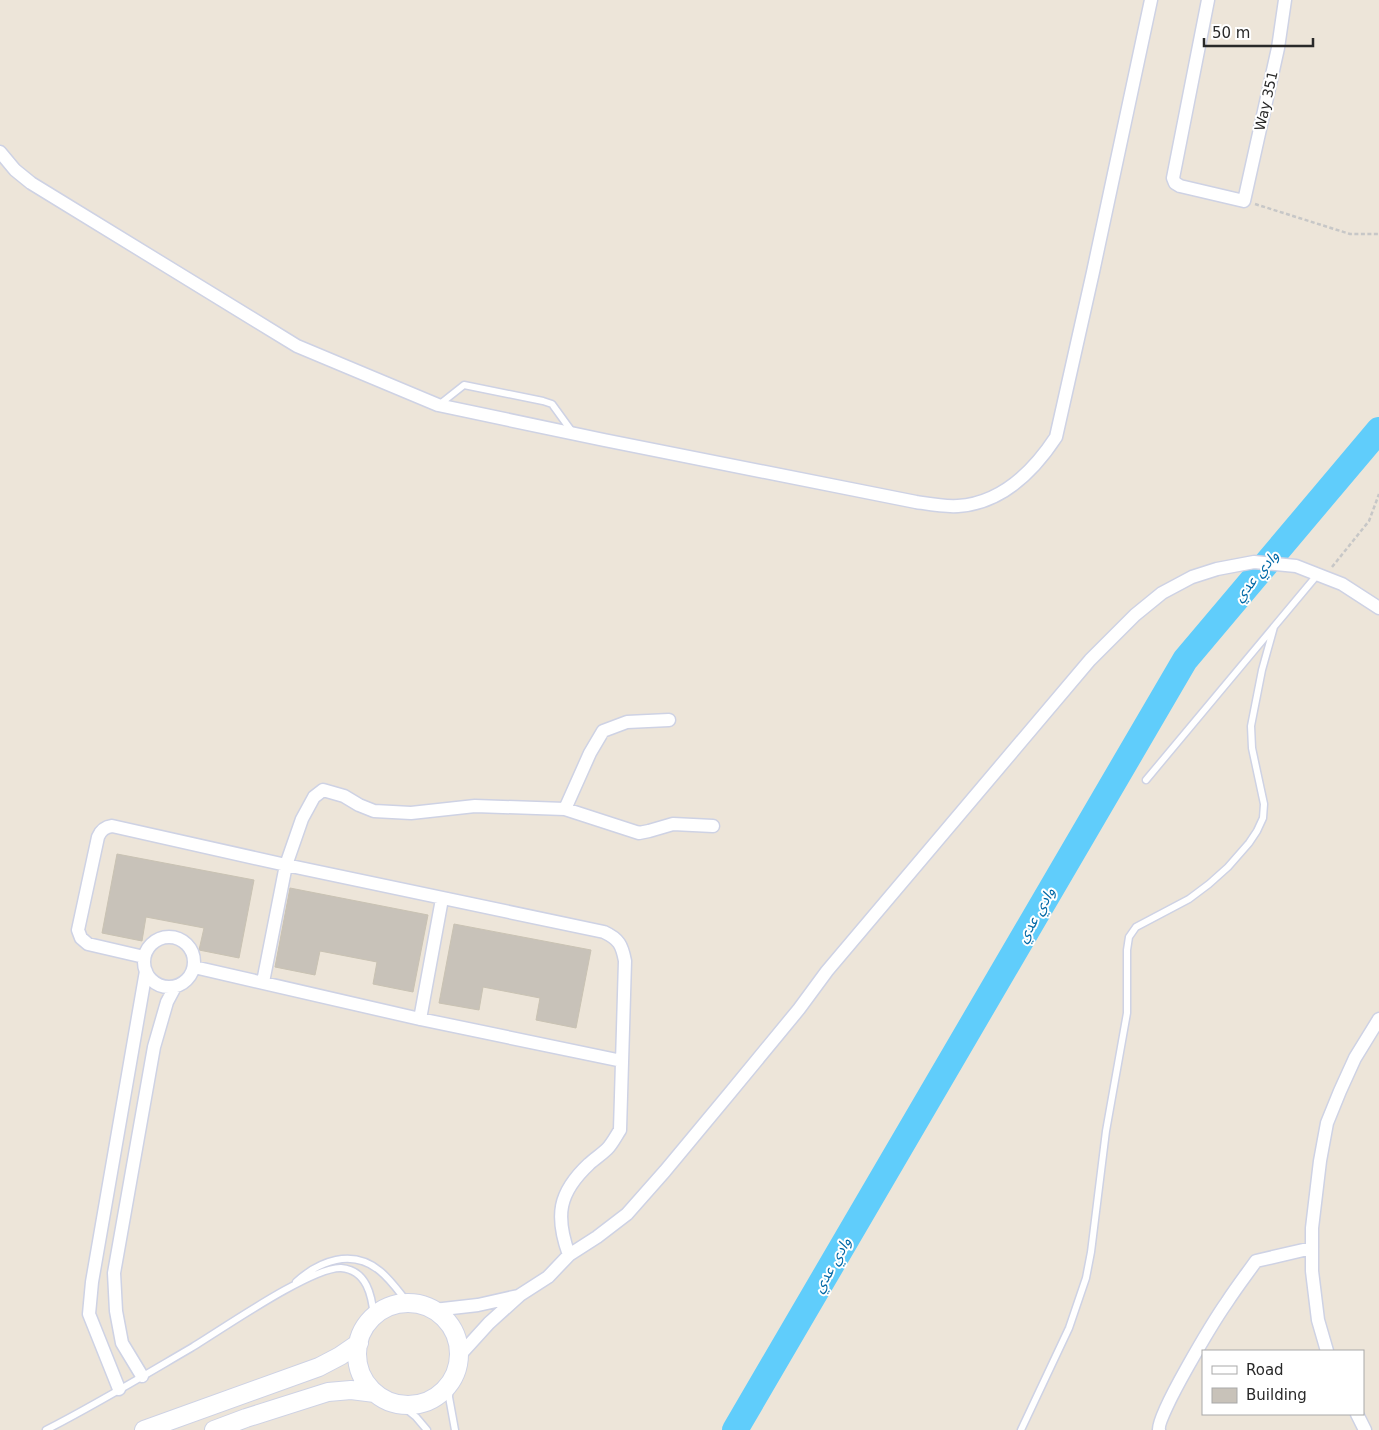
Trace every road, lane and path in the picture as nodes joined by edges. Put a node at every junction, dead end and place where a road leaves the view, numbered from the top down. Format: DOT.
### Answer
graph roads {
  1 [pos="1151,0"];
  2 [pos="1208,0"];
  3 [pos="1285,0"];
  4 [pos="0,152"];
  5 [pos="1244,201"];
  6 [pos="1379,234"];
  7 [pos="438,405"];
  8 [pos="574,434"];
  9 [pos="1379,494"];
  10 [pos="1321,576"];
  11 [pos="1379,608"];
  12 [pos="1274,627"];
  13 [pos="669,720"];
  14 [pos="1146,780"];
  15 [pos="565,809"];
  16 [pos="713,826"];
  17 [pos="286,866"];
  18 [pos="442,899"];
  19 [pos="144,957"];
  20 [pos="194,967"];
  21 [pos="146,971"];
  22 [pos="263,982"];
  23 [pos="175,987"];
  24 [pos="420,1019"];
  25 [pos="1379,1019"];
  26 [pos="622,1061"];
  27 [pos="1312,1248"];
  28 [pos="569,1255"];
  29 [pos="291,1286"];
  30 [pos="520,1295"];
  31 [pos="408,1303"];
  32 [pos="434,1310"];
  33 [pos="374,1316"];
  34 [pos="359,1343"];
  35 [pos="1327,1350"];
  36 [pos="459,1356"];
  37 [pos="142,1376"];
  38 [pos="450,1382"];
  39 [pos="119,1389"];
  40 [pos="375,1393"];
  41 [pos="400,1404"];
  42 [pos="1358,1415"];
  43 [pos="46,1430"];
  44 [pos="144,1430"];
  45 [pos="214,1430"];
  46 [pos="426,1430"];
  47 [pos="454,1430"];
  48 [pos="1021,1430"];
  49 [pos="1159,1430"];
  50 [pos="1365,1430"];
  1 -- 8 [label="street"];
  2 -- 5 [label="street"];
  3 -- 5 [label="street, Way 351"];
  4 -- 7 [label="street"];
  5 -- 6 [label="path"];
  7 -- 8 [label="street"];
  7 -- 8 [label="lane"];
  9 -- 10 [label="path"];
  10 -- 11 [label="street"];
  10 -- 12 [label="lane"];
  10 -- 28 [label="street"];
  12 -- 14 [label="lane"];
  12 -- 48 [label="lane"];
  13 -- 15 [label="street"];
  15 -- 16 [label="street"];
  15 -- 17 [label="street"];
  17 -- 18 [label="street"];
  17 -- 19 [label="street"];
  17 -- 22 [label="street"];
  18 -- 24 [label="street"];
  18 -- 26 [label="street"];
  19 -- 20 [label="street"];
  19 -- 21 [label="street"];
  20 -- 22 [label="street"];
  20 -- 23 [label="street"];
  21 -- 23 [label="street"];
  21 -- 39 [label="street"];
  22 -- 24 [label="street"];
  23 -- 37 [label="street"];
  24 -- 26 [label="street"];
  25 -- 27 [label="street"];
  26 -- 28 [label="street"];
  27 -- 35 [label="street"];
  27 -- 49 [label="street"];
  28 -- 30 [label="street"];
  29 -- 31 [label="lane"];
  29 -- 33 [label="lane"];
  29 -- 37 [label="lane"];
  30 -- 32 [label="street"];
  30 -- 36 [label="street"];
  31 -- 32 [label="street"];
  31 -- 33 [label="street"];
  32 -- 36 [label="street"];
  33 -- 34 [label="street"];
  34 -- 40 [label="street"];
  34 -- 44 [label="street"];
  36 -- 38 [label="street"];
  37 -- 39 [label="lane"];
  38 -- 41 [label="street"];
  38 -- 47 [label="lane"];
  39 -- 43 [label="lane"];
  40 -- 41 [label="street"];
  40 -- 45 [label="street"];
  41 -- 46 [label="lane"];
  42 -- 50 [label="street"];
}
